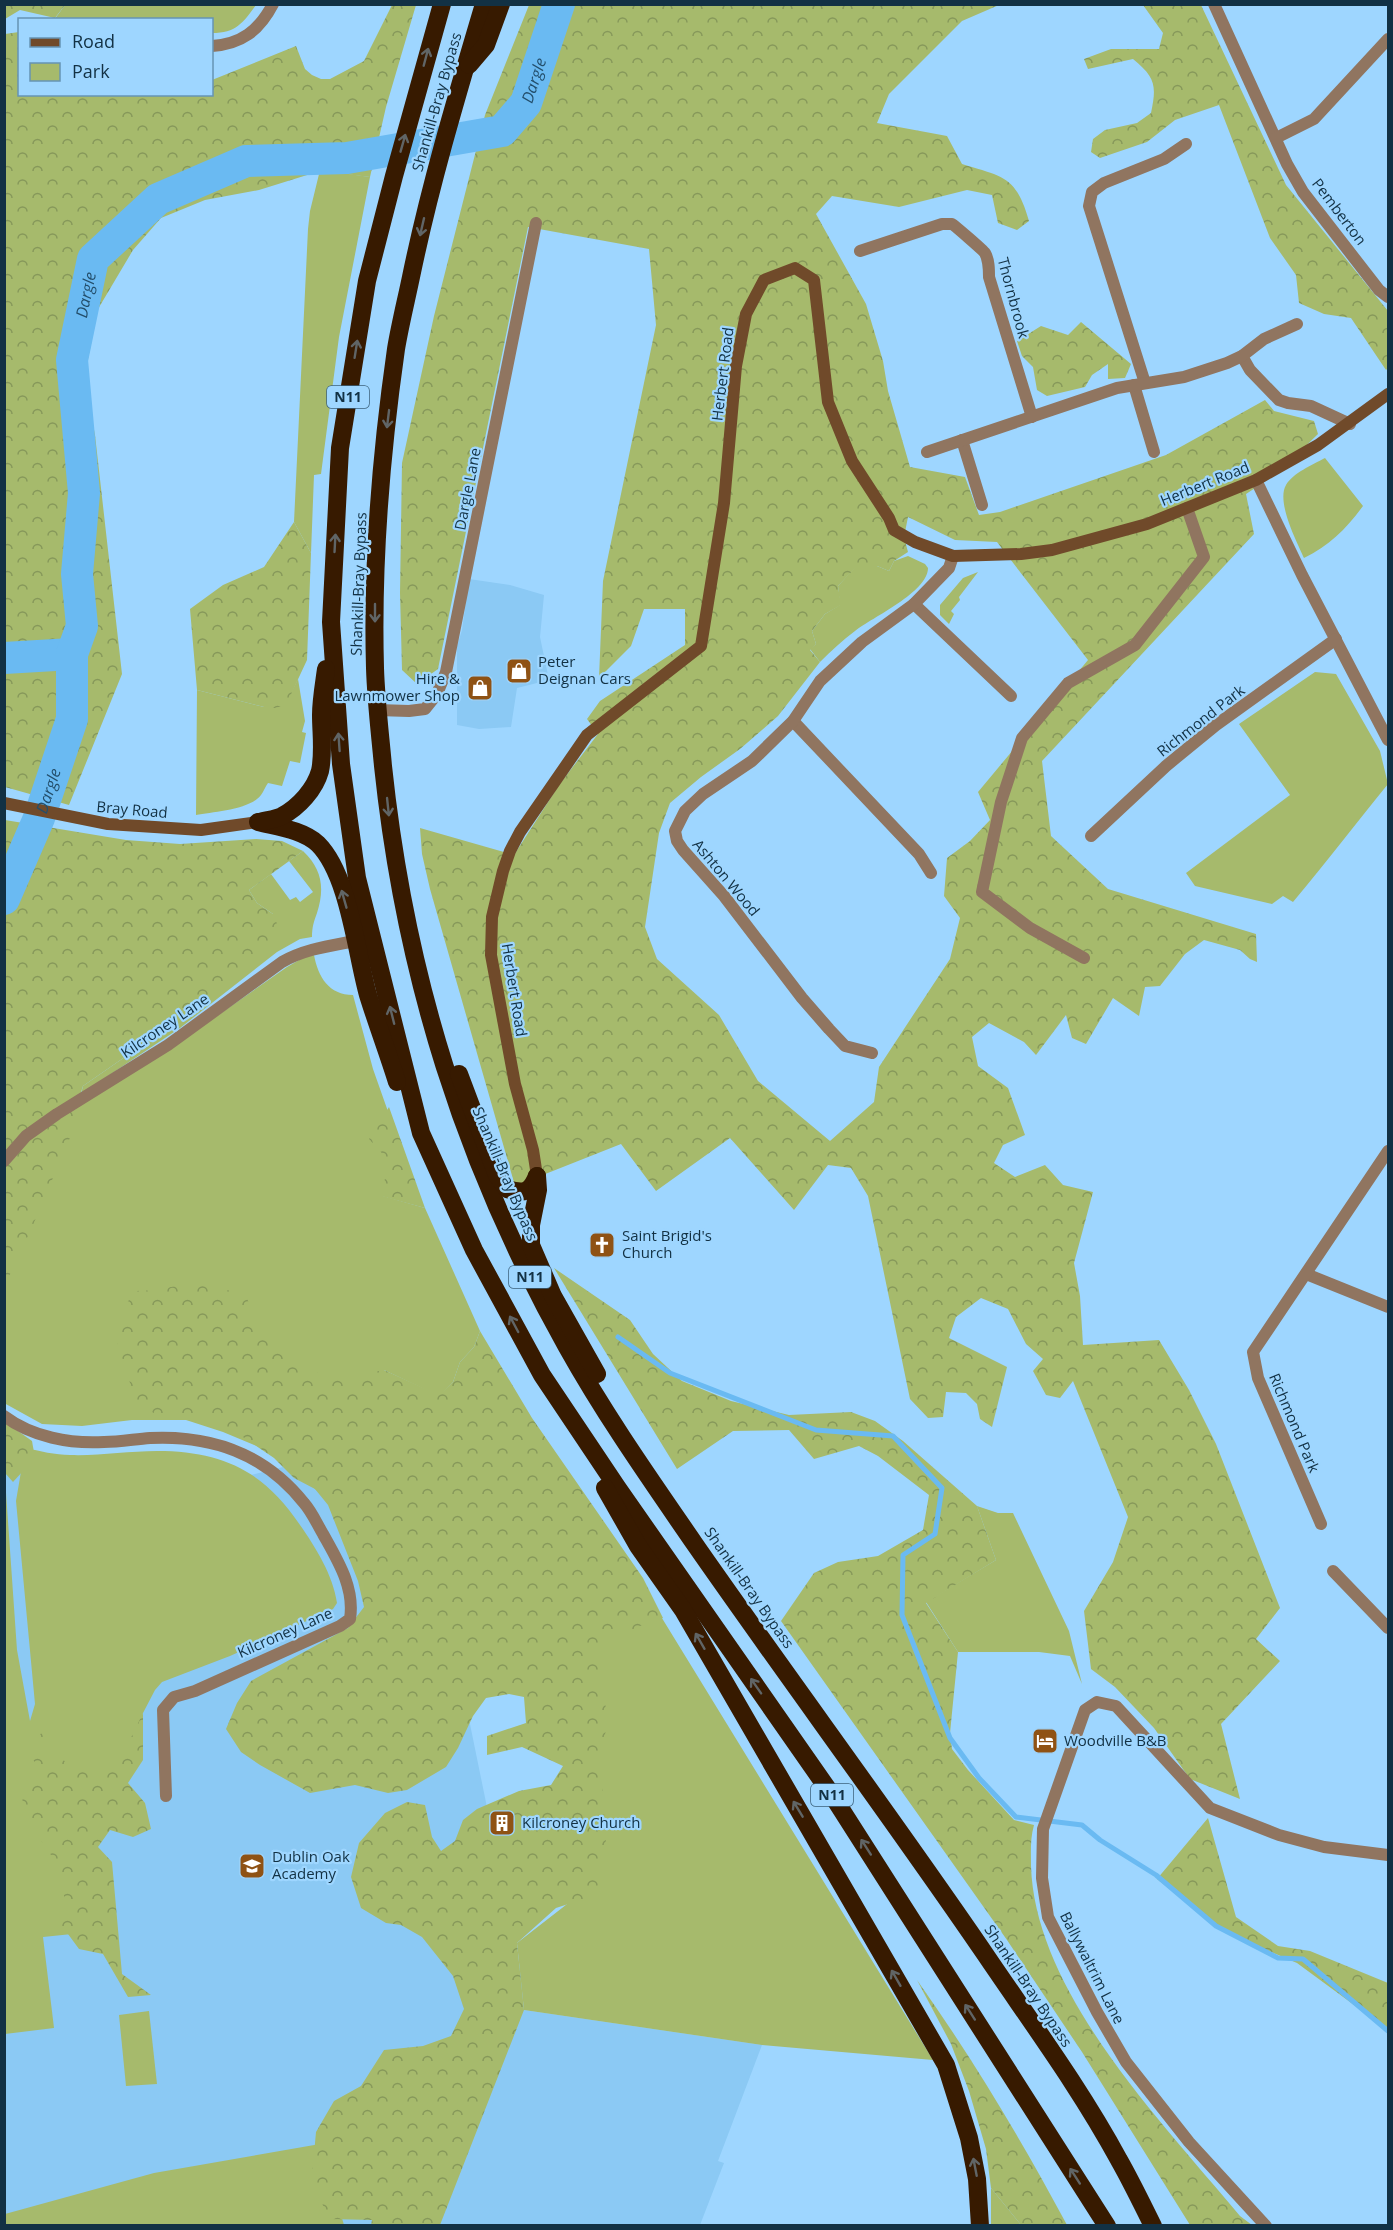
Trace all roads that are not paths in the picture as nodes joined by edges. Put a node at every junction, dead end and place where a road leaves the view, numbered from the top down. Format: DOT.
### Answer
graph roads {
  1 [pos="273,4"];
  2 [pos="442,4"];
  3 [pos="484,4"];
  4 [pos="501,4"];
  5 [pos="1214,4"];
  6 [pos="1389,39"];
  7 [pos="213,46"];
  8 [pos="465,70"];
  9 [pos="1276,138"];
  10 [pos="1186,144"];
  11 [pos="536,223"];
  12 [pos="860,251"];
  13 [pos="1389,297"];
  14 [pos="1297,324"];
  15 [pos="1242,356"];
  16 [pos="1140,384"];
  17 [pos="1389,394"];
  18 [pos="1032,417"];
  19 [pos="1350,424"];
  20 [pos="962,440"];
  21 [pos="927,452"];
  22 [pos="1154,452"];
  23 [pos="1256,480"];
  24 [pos="982,505"];
  25 [pos="1187,508"];
  26 [pos="953,556"];
  27 [pos="914,604"];
  28 [pos="331,622"];
  29 [pos="1336,639"];
  30 [pos="1011,696"];
  31 [pos="377,710"];
  32 [pos="794,721"];
  33 [pos="1389,740"];
  34 [pos="4,803"];
  35 [pos="258,822"];
  36 [pos="1091,836"];
  37 [pos="395,857"];
  38 [pos="931,873"];
  39 [pos="355,941"];
  40 [pos="1084,958"];
  41 [pos="872,1053"];
  42 [pos="421,1133"];
  43 [pos="1389,1151"];
  44 [pos="4,1161"];
  45 [pos="537,1176"];
  46 [pos="1306,1274"];
  47 [pos="1389,1307"];
  48 [pos="542,1375"];
  49 [pos="4,1416"];
  50 [pos="1321,1524"];
  51 [pos="1333,1571"];
  52 [pos="1389,1628"];
  53 [pos="166,1796"];
  54 [pos="1389,1855"];
  55 [pos="950,1902"];
  56 [pos="980,2226"];
  57 [pos="1107,2226"];
  58 [pos="1153,2226"];
  59 [pos="1266,2226"];
  1 -- 7 [label="street"];
  28 -- 2 [label="highway, Shankill-Bray Bypass / N11, one-way"];
  3 -- 8 [label="highway, Shankill-Bray Bypass / N11"];
  4 -- 8 [label="highway, N11"];
  5 -- 9 [label="street, Pemberton"];
  6 -- 9 [label="street"];
  8 -- 31 [label="highway, Shankill-Bray Bypass / N11, one-way"];
  9 -- 13 [label="street, Pemberton"];
  10 -- 16 [label="street"];
  11 -- 31 [label="street, Dargle Lane"];
  12 -- 18 [label="street, Thornbrook"];
  14 -- 15 [label="street"];
  15 -- 16 [label="street"];
  15 -- 19 [label="street"];
  16 -- 18 [label="street"];
  16 -- 22 [label="street"];
  17 -- 19 [label="street, Herbert Road"];
  18 -- 20 [label="street"];
  19 -- 23 [label="street, Herbert Road"];
  20 -- 21 [label="street"];
  20 -- 24 [label="street"];
  23 -- 25 [label="street, Herbert Road"];
  23 -- 29 [label="street"];
  25 -- 26 [label="street, Herbert Road"];
  25 -- 40 [label="street"];
  26 -- 27 [label="street, Ashton Wood"];
  26 -- 45 [label="street, Herbert Road"];
  27 -- 30 [label="street"];
  27 -- 32 [label="street, Ashton Wood"];
  28 -- 35 [label="highway, N11"];
  42 -- 28 [label="highway, Shankill-Bray Bypass / N11, one-way"];
  29 -- 33 [label="street"];
  29 -- 36 [label="street, Richmond Park"];
  31 -- 37 [label="highway, Shankill-Bray Bypass / N11, one-way"];
  32 -- 38 [label="street"];
  32 -- 41 [label="street, Ashton Wood"];
  34 -- 35 [label="street, Bray Road"];
  39 -- 35 [label="highway, N11, one-way"];
  37 -- 45 [label="highway, N11"];
  37 -- 55 [label="highway, Shankill-Bray Bypass / N11"];
  39 -- 42 [label="highway, N11"];
  39 -- 44 [label="street, Kilcroney Lane"];
  48 -- 42 [label="highway, Shankill-Bray Bypass / N11, one-way"];
  43 -- 46 [label="street, Richmond Park"];
  45 -- 55 [label="highway, N11"];
  46 -- 47 [label="street"];
  46 -- 50 [label="street, Richmond Park"];
  56 -- 48 [label="highway, N11, one-way"];
  57 -- 48 [label="highway, Shankill-Bray Bypass / N11, one-way"];
  49 -- 53 [label="street, Kilcroney Lane"];
  51 -- 52 [label="street"];
  54 -- 59 [label="street, Ballywaltrim Lane"];
  55 -- 58 [label="highway, Shankill-Bray Bypass / N11"];
}
